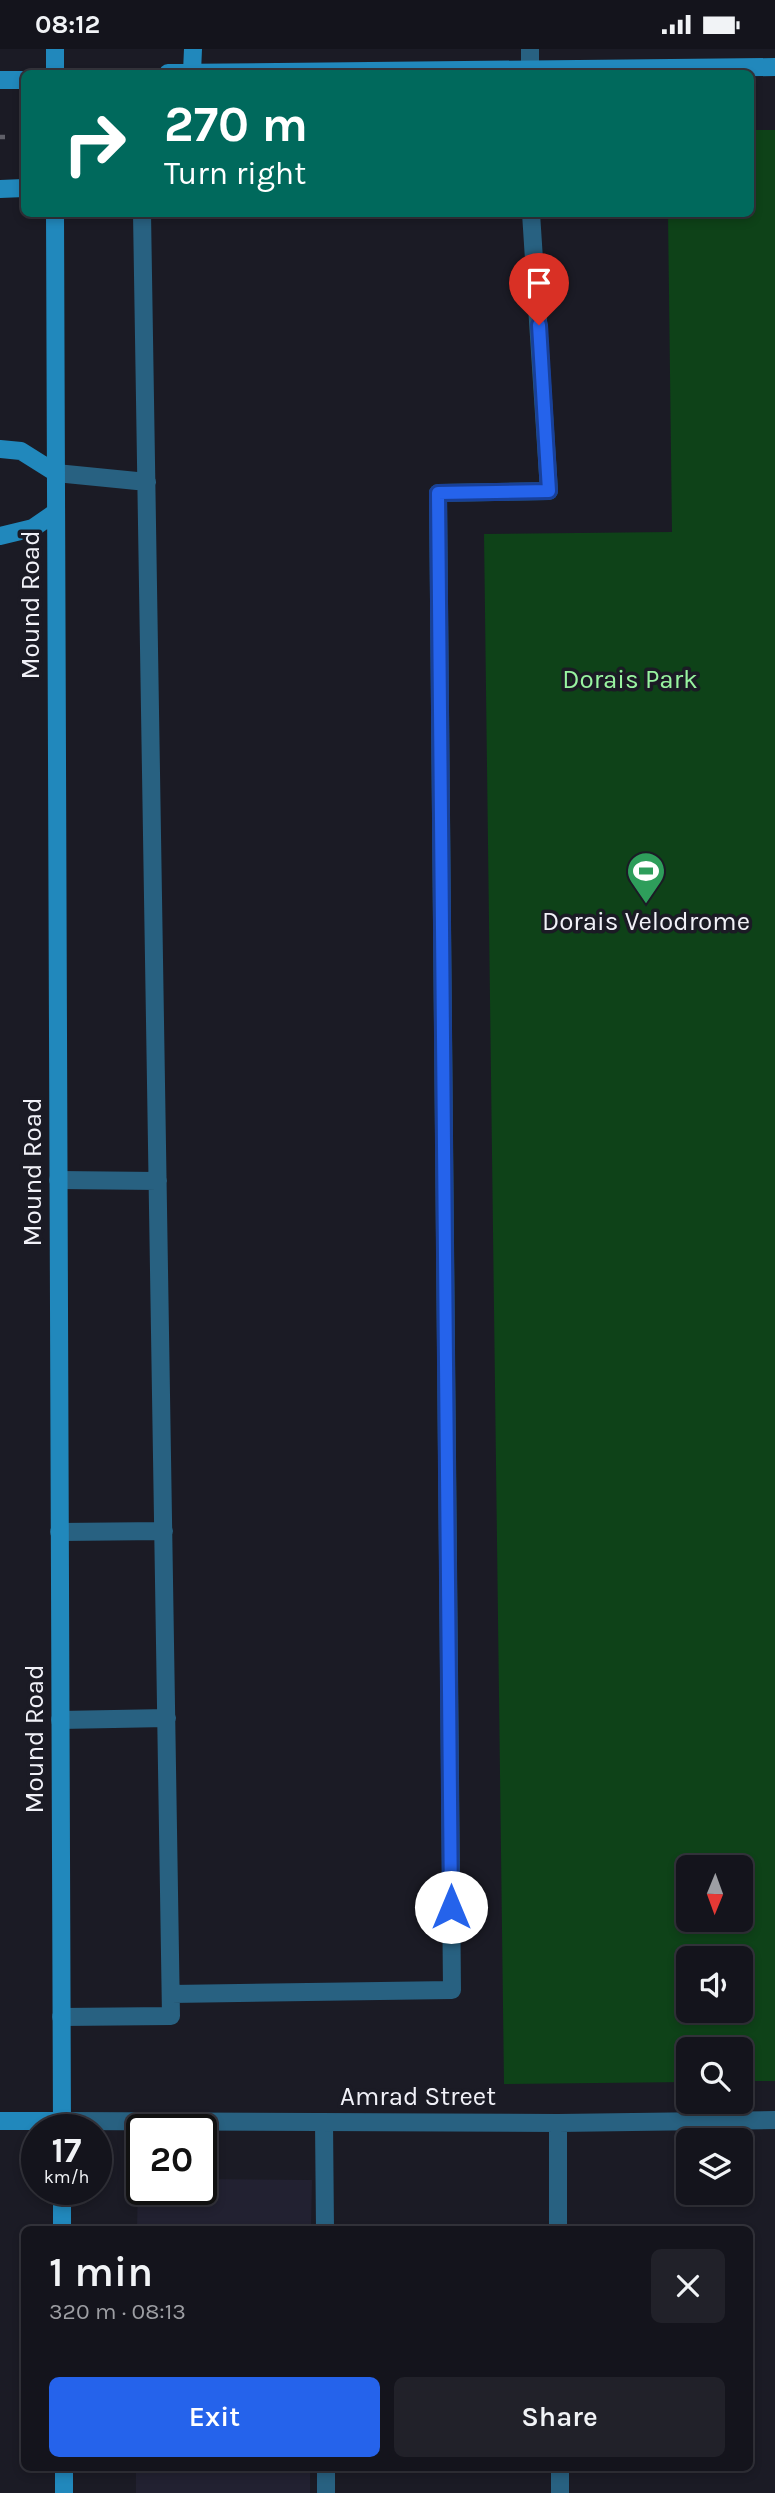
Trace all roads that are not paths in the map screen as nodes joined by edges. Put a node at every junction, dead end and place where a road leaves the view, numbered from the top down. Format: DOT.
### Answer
graph roads {
  1 [pos="55,49"];
  2 [pos="193,49"];
  3 [pos="530,49"];
  4 [pos="775,67"];
  5 [pos="55,70"];
  6 [pos="192,70"];
  7 [pos="530,70"];
  8 [pos="591,70"];
  9 [pos="0,80"];
  10 [pos="21,80"];
  11 [pos="0,188"];
  12 [pos="21,188"];
  13 [pos="55,217"];
  14 [pos="142,217"];
  15 [pos="531,217"];
  16 [pos="0,449"];
  17 [pos="56,473"];
  18 [pos="146,482"];
  19 [pos="56,512"];
  20 [pos="0,536"];
  21 [pos="58,1180"];
  22 [pos="158,1181"];
  23 [pos="164,1531"];
  24 [pos="59,1532"];
  25 [pos="167,1717"];
  26 [pos="60,1720"];
  27 [pos="171,1994"];
  28 [pos="61,2017"];
  29 [pos="62,2114"];
  30 [pos="775,2120"];
  31 [pos="0,2121"];
  32 [pos="324,2122"];
  33 [pos="21,2123"];
  34 [pos="558,2123"];
  35 [pos="112,2125"];
  36 [pos="62,2205"];
  37 [pos="62,2226"];
  38 [pos="325,2226"];
  39 [pos="558,2226"];
  40 [pos="64,2471"];
  41 [pos="326,2471"];
  42 [pos="559,2471"];
  43 [pos="64,2493"];
  44 [pos="326,2493"];
  45 [pos="560,2493"];
  1 -- 5 [label="main road"];
  2 -- 6 [label="main road"];
  3 -- 7 [label="street"];
  4 -- 8 [label="main road"];
  9 -- 10 [label="main road"];
  11 -- 12 [label="main road"];
  13 -- 17 [label="main road, Mound Road"];
  14 -- 18 [label="street"];
  15 -- 27 [label="street"];
  16 -- 17 [label="main road"];
  17 -- 18 [label="street"];
  17 -- 19 [label="main road, Mound Road"];
  18 -- 22 [label="street"];
  19 -- 20 [label="main road"];
  19 -- 21 [label="main road, Mound Road"];
  21 -- 22 [label="street"];
  21 -- 24 [label="main road, Mound Road"];
  22 -- 23 [label="street"];
  23 -- 24 [label="street"];
  23 -- 25 [label="street"];
  24 -- 26 [label="main road, Mound Road"];
  25 -- 26 [label="street"];
  25 -- 27 [label="street"];
  26 -- 28 [label="main road, Mound Road"];
  27 -- 28 [label="street"];
  28 -- 29 [label="main road, Mound Road"];
  30 -- 34 [label="street, Amrad Street"];
  31 -- 33 [label="main road"];
  32 -- 34 [label="street, Amrad Street"];
  32 -- 35 [label="street, Amrad Street"];
  32 -- 38 [label="street"];
  34 -- 39 [label="street"];
  36 -- 37 [label="main road"];
  40 -- 43 [label="main road"];
  41 -- 44 [label="street"];
  42 -- 45 [label="street"];
}
